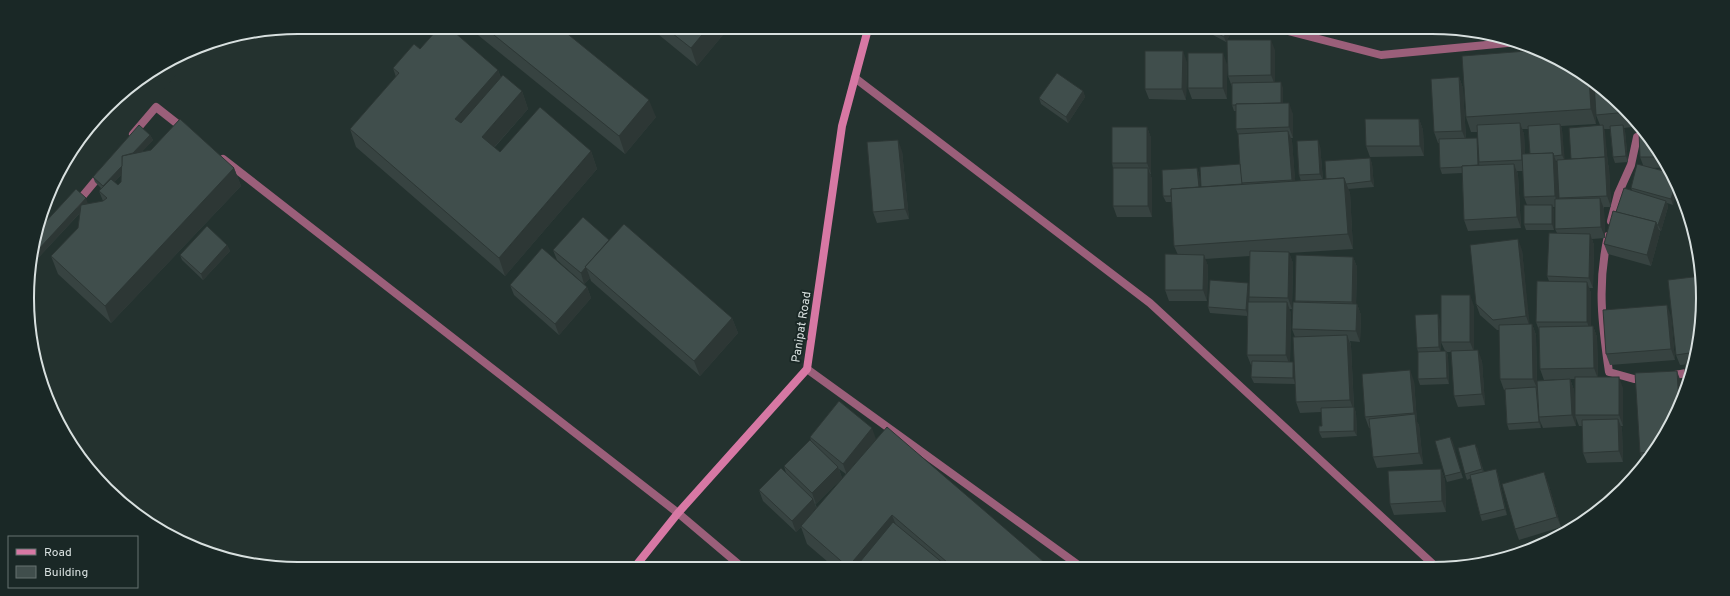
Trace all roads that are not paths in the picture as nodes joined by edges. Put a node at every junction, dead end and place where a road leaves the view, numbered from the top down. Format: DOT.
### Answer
graph roads {
  1 [pos="867,34"];
  2 [pos="1300,34"];
  3 [pos="1502,44"];
  4 [pos="855,78"];
  5 [pos="194,136"];
  6 [pos="1641,137"];
  7 [pos="126,144"];
  8 [pos="219,156"];
  9 [pos="106,168"];
  10 [pos="70,211"];
  11 [pos="45,242"];
  12 [pos="38,250"];
  13 [pos="807,369"];
  14 [pos="1685,373"];
  15 [pos="678,513"];
  16 [pos="639,562"];
  17 [pos="736,562"];
  18 [pos="1073,562"];
  19 [pos="1431,562"];
  1 -- 4 [label="street, Panipat Road"];
  2 -- 3 [label="street"];
  4 -- 13 [label="street, Panipat Road"];
  4 -- 19 [label="street"];
  5 -- 7 [label="street"];
  6 -- 14 [label="street"];
  8 -- 15 [label="street"];
  9 -- 10 [label="street"];
  11 -- 12 [label="street"];
  13 -- 15 [label="street, Panipat Road"];
  13 -- 18 [label="street"];
  15 -- 16 [label="street, Panipat Road"];
  15 -- 17 [label="street"];
}
